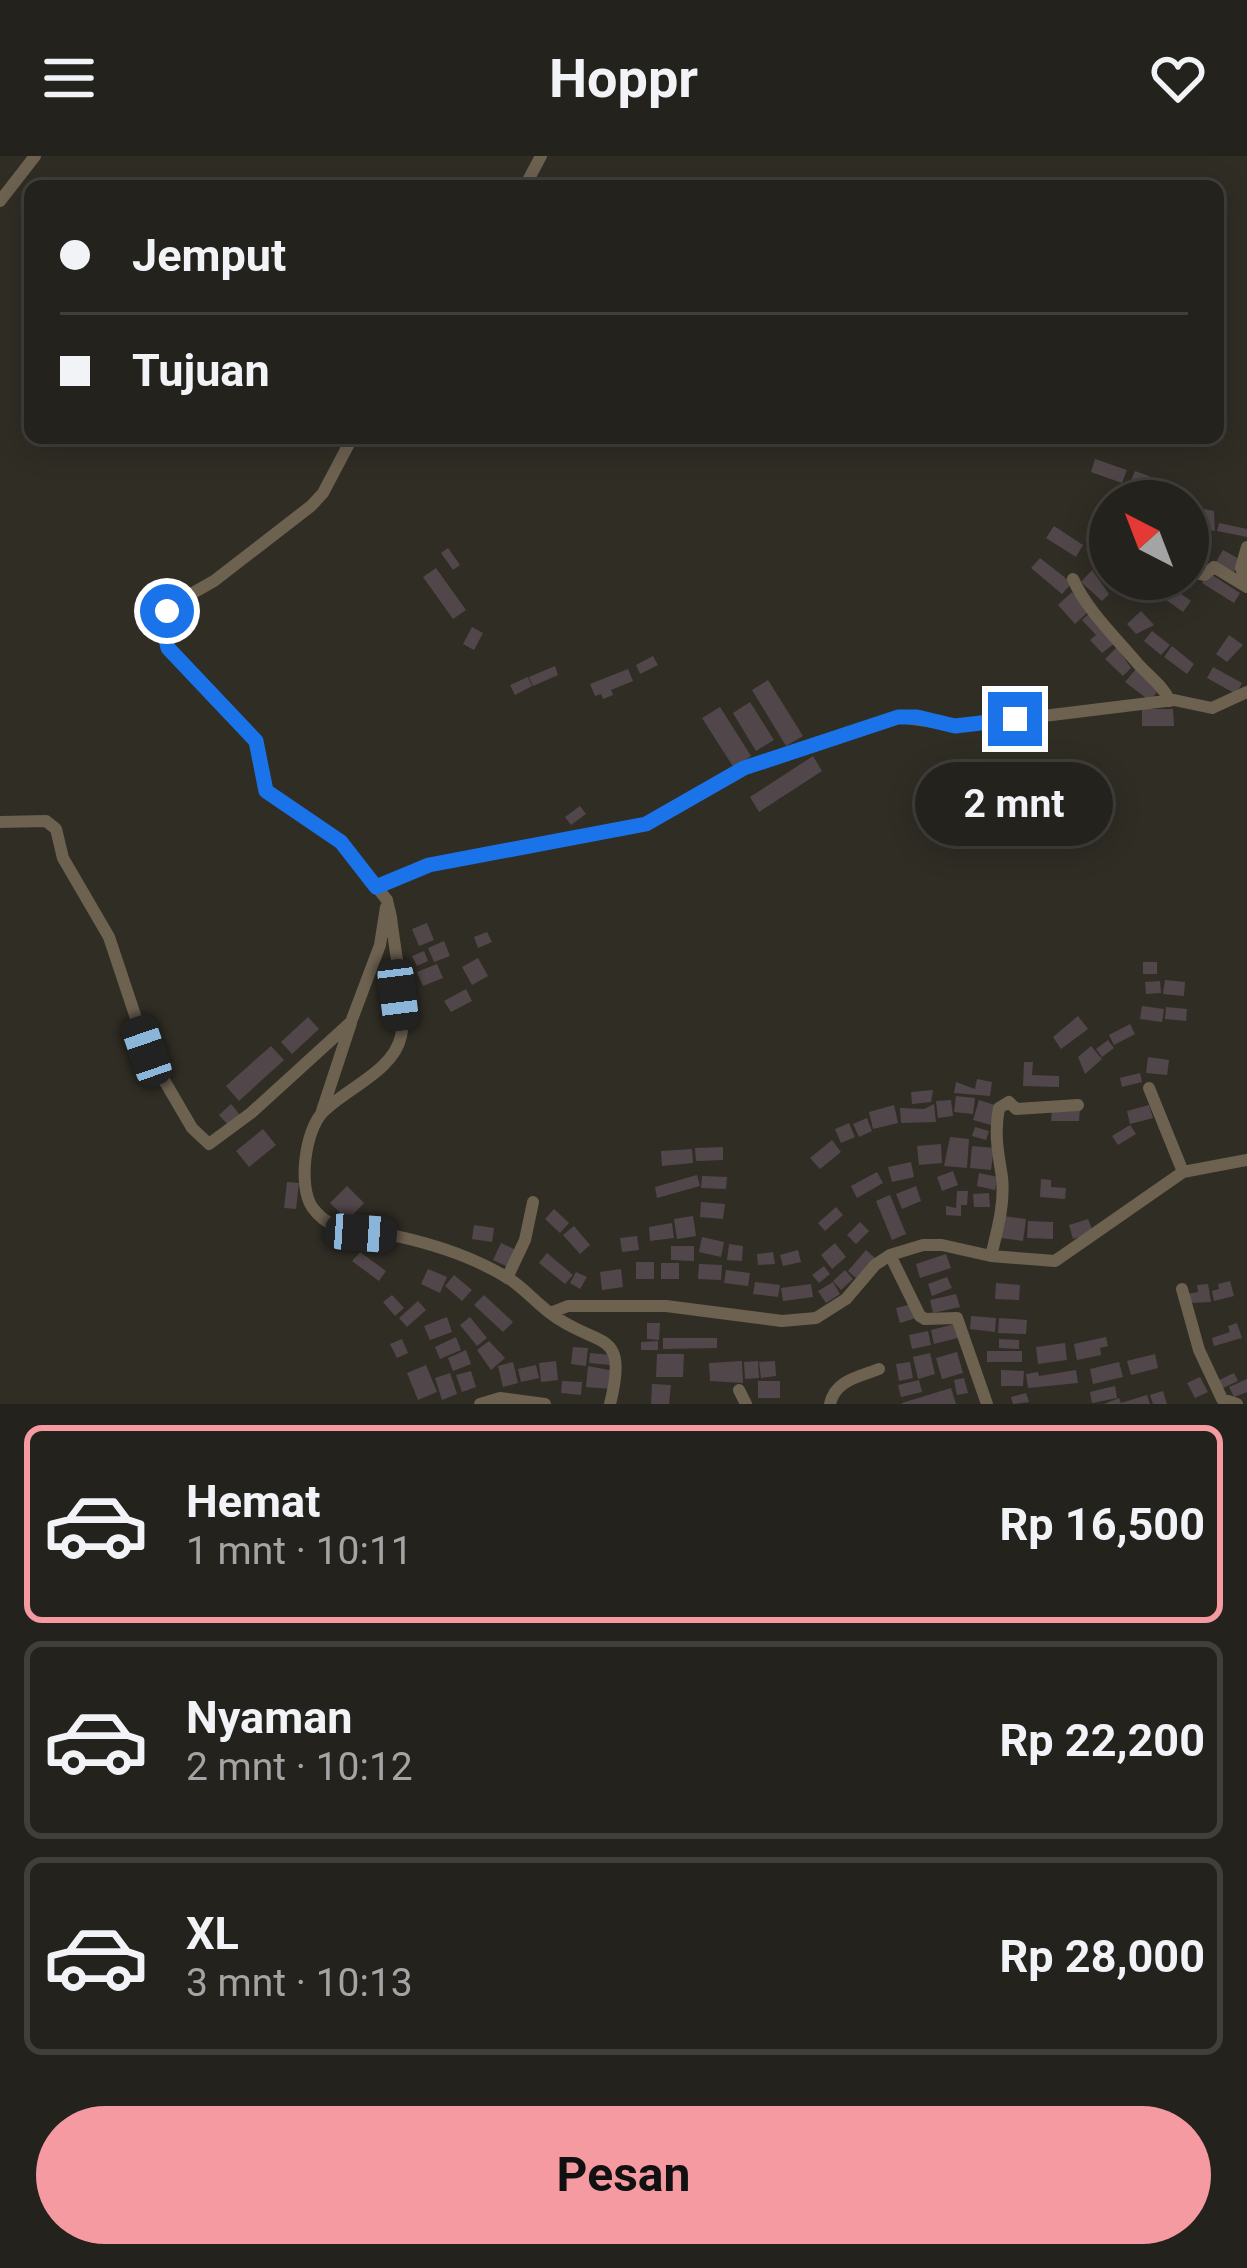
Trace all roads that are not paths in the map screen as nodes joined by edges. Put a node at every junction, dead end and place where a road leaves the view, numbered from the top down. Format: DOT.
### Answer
graph roads {
  1 [pos="35,156"];
  2 [pos="0,201"];
  3 [pos="349,444"];
  4 [pos="1247,548"];
  5 [pos="1209,571"];
  6 [pos="1073,579"];
  7 [pos="1247,586"];
  8 [pos="1247,692"];
  9 [pos="1170,701"];
  10 [pos="0,822"];
  11 [pos="376,887"];
  12 [pos="387,900"];
  13 [pos="351,1022"];
  14 [pos="1150,1088"];
  15 [pos="1078,1106"];
  16 [pos="322,1113"];
  17 [pos="1247,1160"];
  18 [pos="1183,1172"];
  19 [pos="533,1202"];
  20 [pos="890,1255"];
  21 [pos="992,1256"];
  22 [pos="507,1278"];
  23 [pos="1182,1289"];
  24 [pos="550,1313"];
  25 [pos="880,1369"];
  26 [pos="739,1390"];
  27 [pos="480,1404"];
  28 [pos="545,1404"];
  29 [pos="610,1404"];
  30 [pos="746,1404"];
  31 [pos="830,1404"];
  32 [pos="987,1404"];
  33 [pos="1237,1404"];
  1 -- 2 [label="street"];
  3 -- 11 [label="street"];
  4 -- 7 [label="street"];
  5 -- 7 [label="street"];
  6 -- 9 [label="street"];
  8 -- 9 [label="street"];
  9 -- 11 [label="street"];
  10 -- 13 [label="street"];
  11 -- 12 [label="street"];
  12 -- 13 [label="street"];
  12 -- 16 [label="street"];
  13 -- 16 [label="street"];
  14 -- 18 [label="street"];
  15 -- 21 [label="street"];
  16 -- 22 [label="street"];
  17 -- 18 [label="street"];
  18 -- 21 [label="street"];
  19 -- 22 [label="street"];
  20 -- 21 [label="street"];
  20 -- 24 [label="street"];
  20 -- 32 [label="street"];
  22 -- 24 [label="street"];
  23 -- 33 [label="street"];
  24 -- 29 [label="street"];
  25 -- 31 [label="street"];
  26 -- 30 [label="street"];
  27 -- 28 [label="street"];
}
